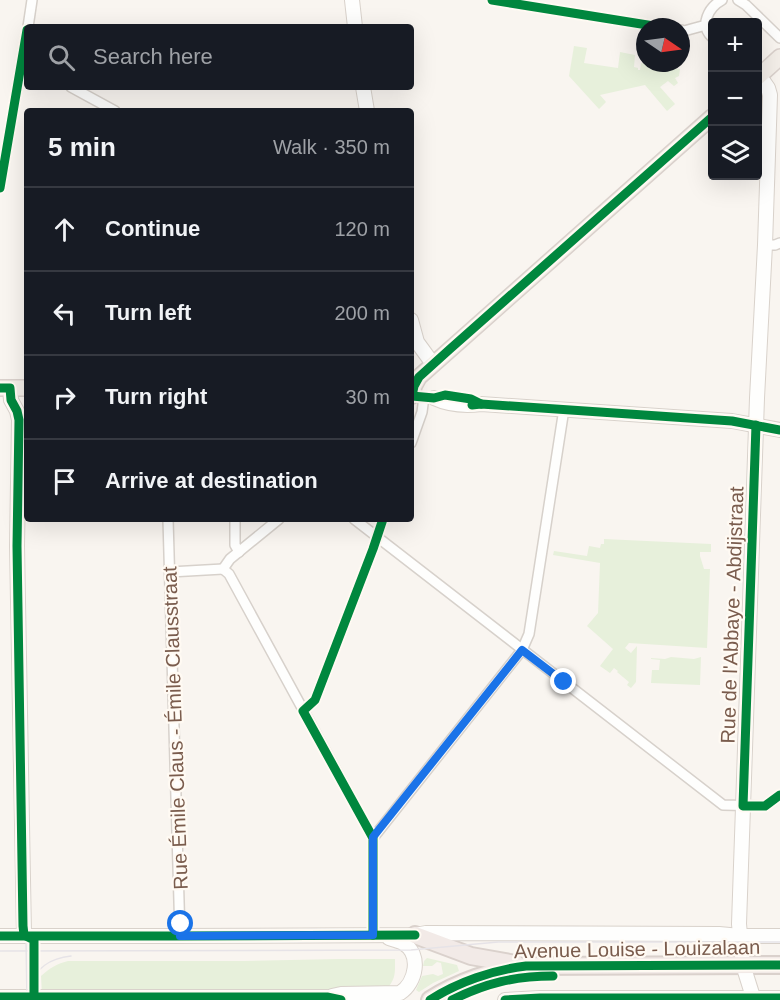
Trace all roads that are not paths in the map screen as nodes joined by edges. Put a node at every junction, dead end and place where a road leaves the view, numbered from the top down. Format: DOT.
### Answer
graph roads {
  1 [pos="32,0"];
  2 [pos="352,0"];
  3 [pos="492,0"];
  4 [pos="722,0"];
  5 [pos="738,0"];
  6 [pos="709,3"];
  7 [pos="636,23"];
  8 [pos="28,24"];
  9 [pos="355,24"];
  10 [pos="706,25"];
  11 [pos="690,29"];
  12 [pos="708,30"];
  13 [pos="780,38"];
  14 [pos="780,57"];
  15 [pos="24,64"];
  16 [pos="762,73"];
  17 [pos="762,81"];
  18 [pos="76,90"];
  19 [pos="364,90"];
  20 [pos="110,108"];
  21 [pos="366,108"];
  22 [pos="708,121"];
  23 [pos="0,188"];
  24 [pos="780,243"];
  25 [pos="765,244"];
  26 [pos="414,331"];
  27 [pos="433,364"];
  28 [pos="5,388"];
  29 [pos="24,388"];
  30 [pos="420,396"];
  31 [pos="564,409"];
  32 [pos="756,426"];
  33 [pos="780,430"];
  34 [pos="414,435"];
  35 [pos="168,522"];
  36 [pos="235,522"];
  37 [pos="275,522"];
  38 [pos="358,522"];
  39 [pos="382,522"];
  40 [pos="377,537"];
  41 [pos="239,552"];
  42 [pos="223,569"];
  43 [pos="170,572"];
  44 [pos="522,650"];
  45 [pos="303,711"];
  46 [pos="780,795"];
  47 [pos="743,806"];
  48 [pos="373,837"];
  49 [pos="24,935"];
  50 [pos="377,935"];
  51 [pos="415,935"];
  52 [pos="0,936"];
  53 [pos="180,936"];
  54 [pos="740,936"];
  55 [pos="780,936"];
  56 [pos="780,965"];
  57 [pos="526,966"];
  58 [pos="744,970"];
  59 [pos="780,975"];
  60 [pos="0,997"];
  61 [pos="780,998"];
  62 [pos="18,999"];
  63 [pos="34,999"];
  64 [pos="330,999"];
  65 [pos="540,999"];
  66 [pos="753,999"];
  67 [pos="341,1000"];
  68 [pos="430,1000"];
  69 [pos="452,1000"];
  70 [pos="505,1000"];
  1 -- 8 [label="street"];
  2 -- 9 [label="main road"];
  3 -- 7 [label="street"];
  4 -- 6 [label="street"];
  5 -- 13 [label="street"];
  6 -- 10 [label="street"];
  10 -- 11 [label="street"];
  10 -- 12 [label="street"];
  14 -- 16 [label="main road"];
  15 -- 23 [label="street"];
  17 -- 25 [label="main road, Rue de l'Abbaye - Abdijstraat"];
  18 -- 20 [label="street"];
  19 -- 21 [label="main road"];
  22 -- 27 [label="main road"];
  24 -- 25 [label="street"];
  25 -- 32 [label="main road, Rue de l'Abbaye - Abdijstraat"];
  26 -- 27 [label="main road"];
  27 -- 30 [label="main road"];
  28 -- 29 [label="main road"];
  28 -- 49 [label="main road"];
  30 -- 31 [label="main road"];
  30 -- 34 [label="street"];
  31 -- 32 [label="main road"];
  31 -- 44 [label="street"];
  32 -- 33 [label="main road"];
  32 -- 47 [label="main road, Rue de l'Abbaye - Abdijstraat"];
  35 -- 43 [label="street, Rue Émile Claus - Émile Clausstraat"];
  36 -- 41 [label="street"];
  37 -- 41 [label="street"];
  38 -- 40 [label="street"];
  39 -- 40 [label="street"];
  40 -- 44 [label="street"];
  40 -- 45 [label="street"];
  41 -- 42 [label="street"];
  42 -- 43 [label="street"];
  42 -- 45 [label="street"];
  43 -- 53 [label="street, Rue Émile Claus - Émile Clausstraat"];
  44 -- 47 [label="street"];
  44 -- 48 [label="street"];
  45 -- 48 [label="street"];
  46 -- 47 [label="street"];
  47 -- 54 [label="main road, Rue de l'Abbaye - Abdijstraat"];
  48 -- 50 [label="street"];
  49 -- 52 [label="main road, Avenue Louise - Louizalaan"];
  49 -- 53 [label="main road, Avenue Louise - Louizalaan"];
  50 -- 51 [label="main road, Avenue Louise - Louizalaan"];
  50 -- 53 [label="main road, Avenue Louise - Louizalaan"];
  50 -- 64 [label="main road"];
  51 -- 54 [label="main road, Avenue Louise - Louizalaan"];
  51 -- 57 [label="highway"];
  54 -- 55 [label="main road, Avenue Louise - Louizalaan"];
  54 -- 58 [label="main road, Rue de l'Abbaye - Abdijstraat"];
  56 -- 58 [label="highway, Avenue Louise - Louizalaan"];
  57 -- 58 [label="highway, Avenue Louise - Louizalaan"];
  57 -- 68 [label="highway, Avenue Louise - Louizalaan"];
  58 -- 59 [label="highway, Avenue Louise - Louizalaan"];
  58 -- 66 [label="main road, Rue de l'Abbaye - Abdijstraat"];
  58 -- 69 [label="highway, Avenue Louise - Louizalaan"];
  60 -- 62 [label="main road"];
  61 -- 66 [label="main road"];
  62 -- 63 [label="main road"];
  63 -- 64 [label="main road"];
  64 -- 67 [label="main road"];
  65 -- 66 [label="main road"];
  65 -- 70 [label="main road"];
}
